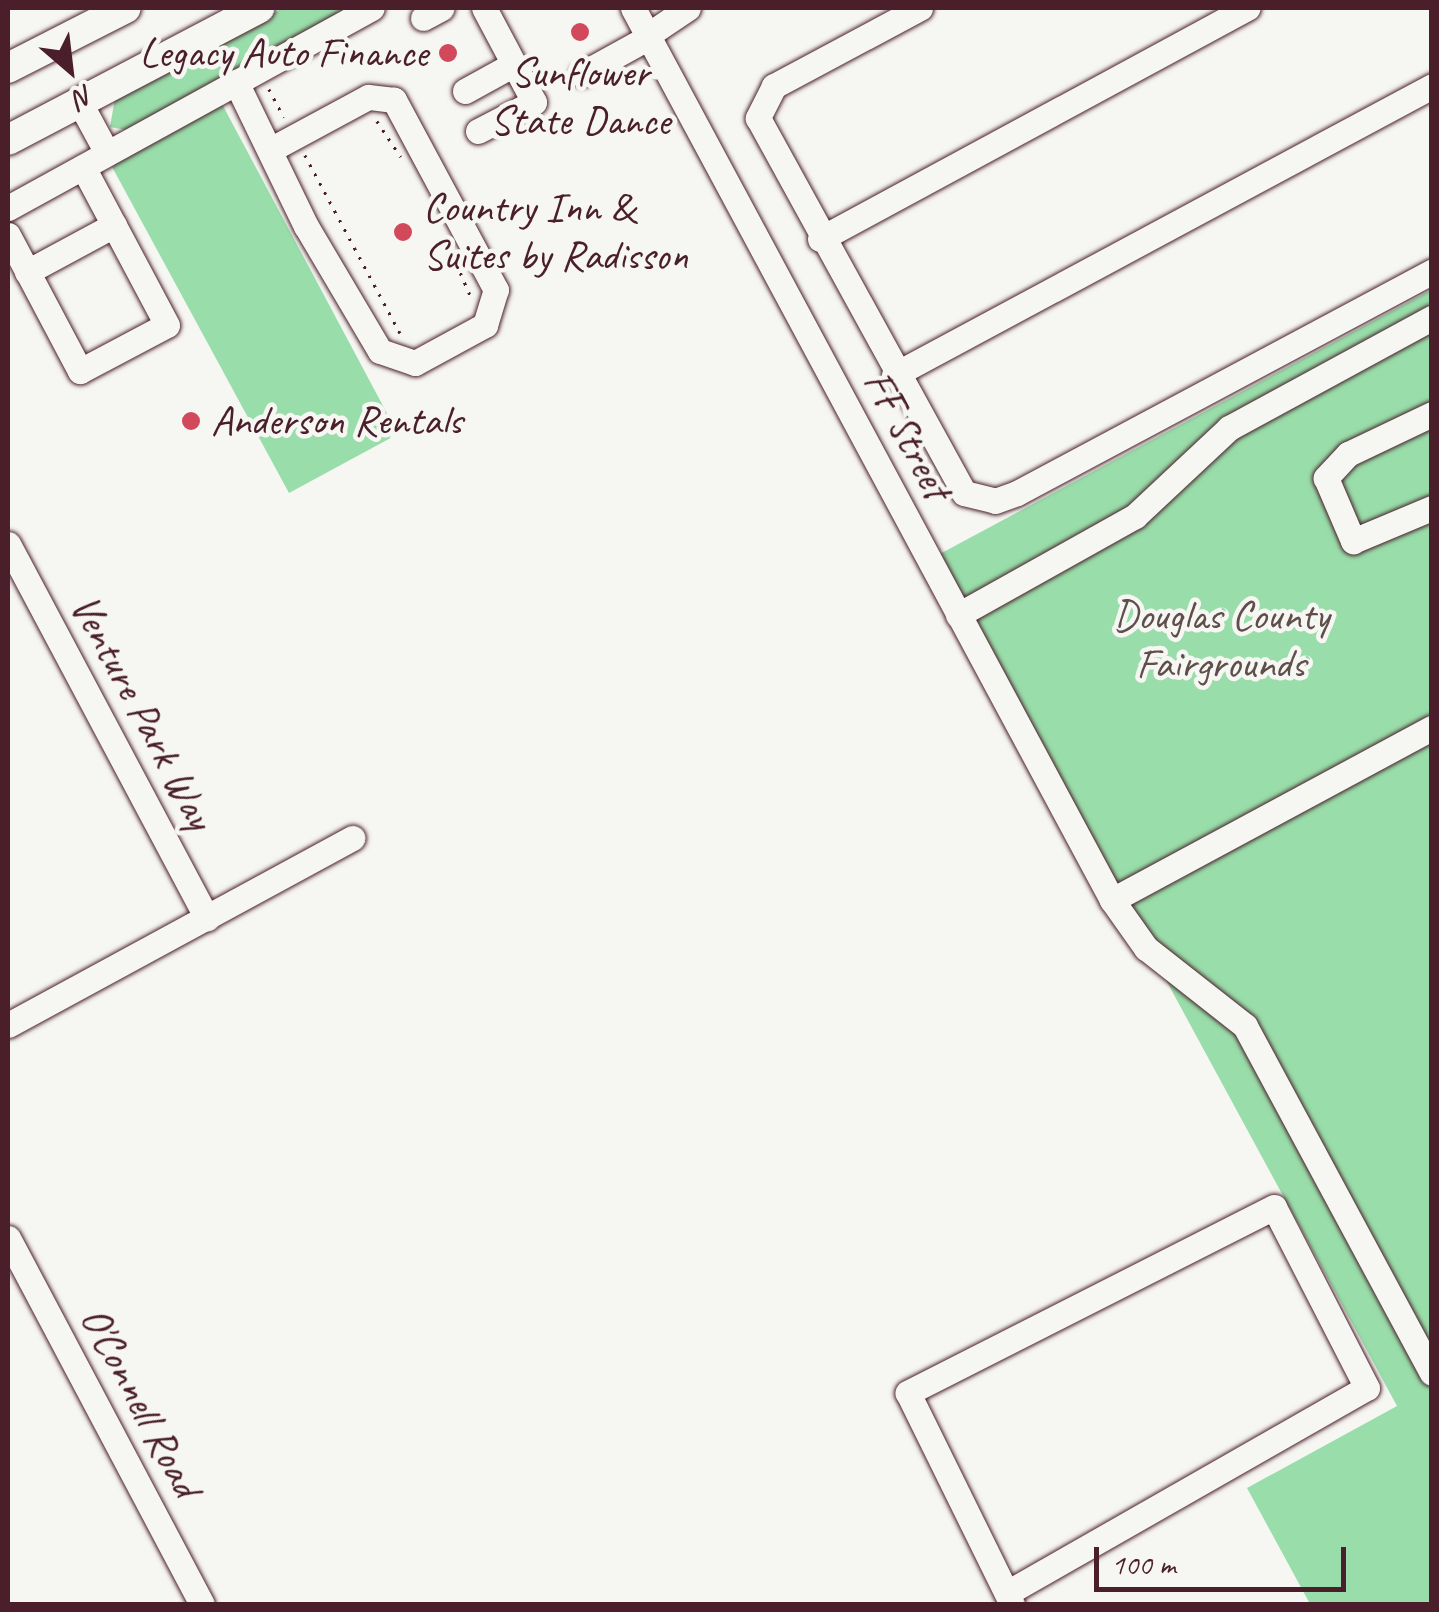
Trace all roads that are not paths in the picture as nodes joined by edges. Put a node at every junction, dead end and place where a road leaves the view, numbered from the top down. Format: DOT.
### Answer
graph roads {
  1 [pos="126,8"];
  2 [pos="259,8"];
  3 [pos="372,8"];
  4 [pos="484,8"];
  5 [pos="633,8"];
  6 [pos="688,8"];
  7 [pos="920,8"];
  8 [pos="1248,8"];
  9 [pos="649,36"];
  10 [pos="514,64"];
  11 [pos="8,68"];
  12 [pos="582,74"];
  13 [pos="248,76"];
  14 [pos="1432,86"];
  15 [pos="464,90"];
  16 [pos="80,103"];
  17 [pos="478,132"];
  18 [pos="8,140"];
  19 [pos="294,150"];
  20 [pos="107,153"];
  21 [pos="83,167"];
  22 [pos="8,208"];
  23 [pos="114,225"];
  24 [pos="8,235"];
  25 [pos="820,239"];
  26 [pos="27,272"];
  27 [pos="1432,272"];
  28 [pos="1432,318"];
  29 [pos="894,375"];
  30 [pos="1432,414"];
  31 [pos="1432,508"];
  32 [pos="8,544"];
  33 [pos="958,616"];
  34 [pos="1432,728"];
  35 [pos="353,838"];
  36 [pos="1112,900"];
  37 [pos="207,918"];
  38 [pos="8,1025"];
  39 [pos="8,1238"];
  40 [pos="8,1272"];
  41 [pos="1429,1363"];
  42 [pos="1009,1599"];
  43 [pos="183,1604"];
  44 [pos="202,1604"];
  1 -- 11 [label="main road"];
  2 -- 16 [label="main road"];
  3 -- 13 [label="street"];
  4 -- 10 [label="street"];
  5 -- 9 [label="street, FF Street"];
  6 -- 9 [label="street"];
  7 -- 25 [label="street"];
  8 -- 25 [label="street"];
  9 -- 12 [label="street"];
  9 -- 33 [label="street, FF Street"];
  10 -- 15 [label="street"];
  10 -- 17 [label="street"];
  13 -- 19 [label="street"];
  13 -- 20 [label="street"];
  14 -- 29 [label="street"];
  16 -- 18 [label="main road"];
  16 -- 20 [label="street"];
  19 -- 19 [label="street"];
  20 -- 21 [label="street"];
  21 -- 22 [label="street"];
  21 -- 23 [label="street"];
  23 -- 26 [label="street"];
  23 -- 26 [label="street"];
  24 -- 26 [label="street"];
  25 -- 29 [label="street"];
  27 -- 29 [label="street"];
  28 -- 33 [label="street"];
  30 -- 31 [label="street"];
  32 -- 37 [label="street, Venture Park Way"];
  33 -- 36 [label="street, FF Street"];
  34 -- 36 [label="street"];
  35 -- 37 [label="street"];
  36 -- 41 [label="street, FF Street"];
  37 -- 38 [label="street"];
  39 -- 44 [label="street, O'Connell Road"];
  40 -- 43 [label="street, O'Connell Road"];
  42 -- 42 [label="street"];
}
